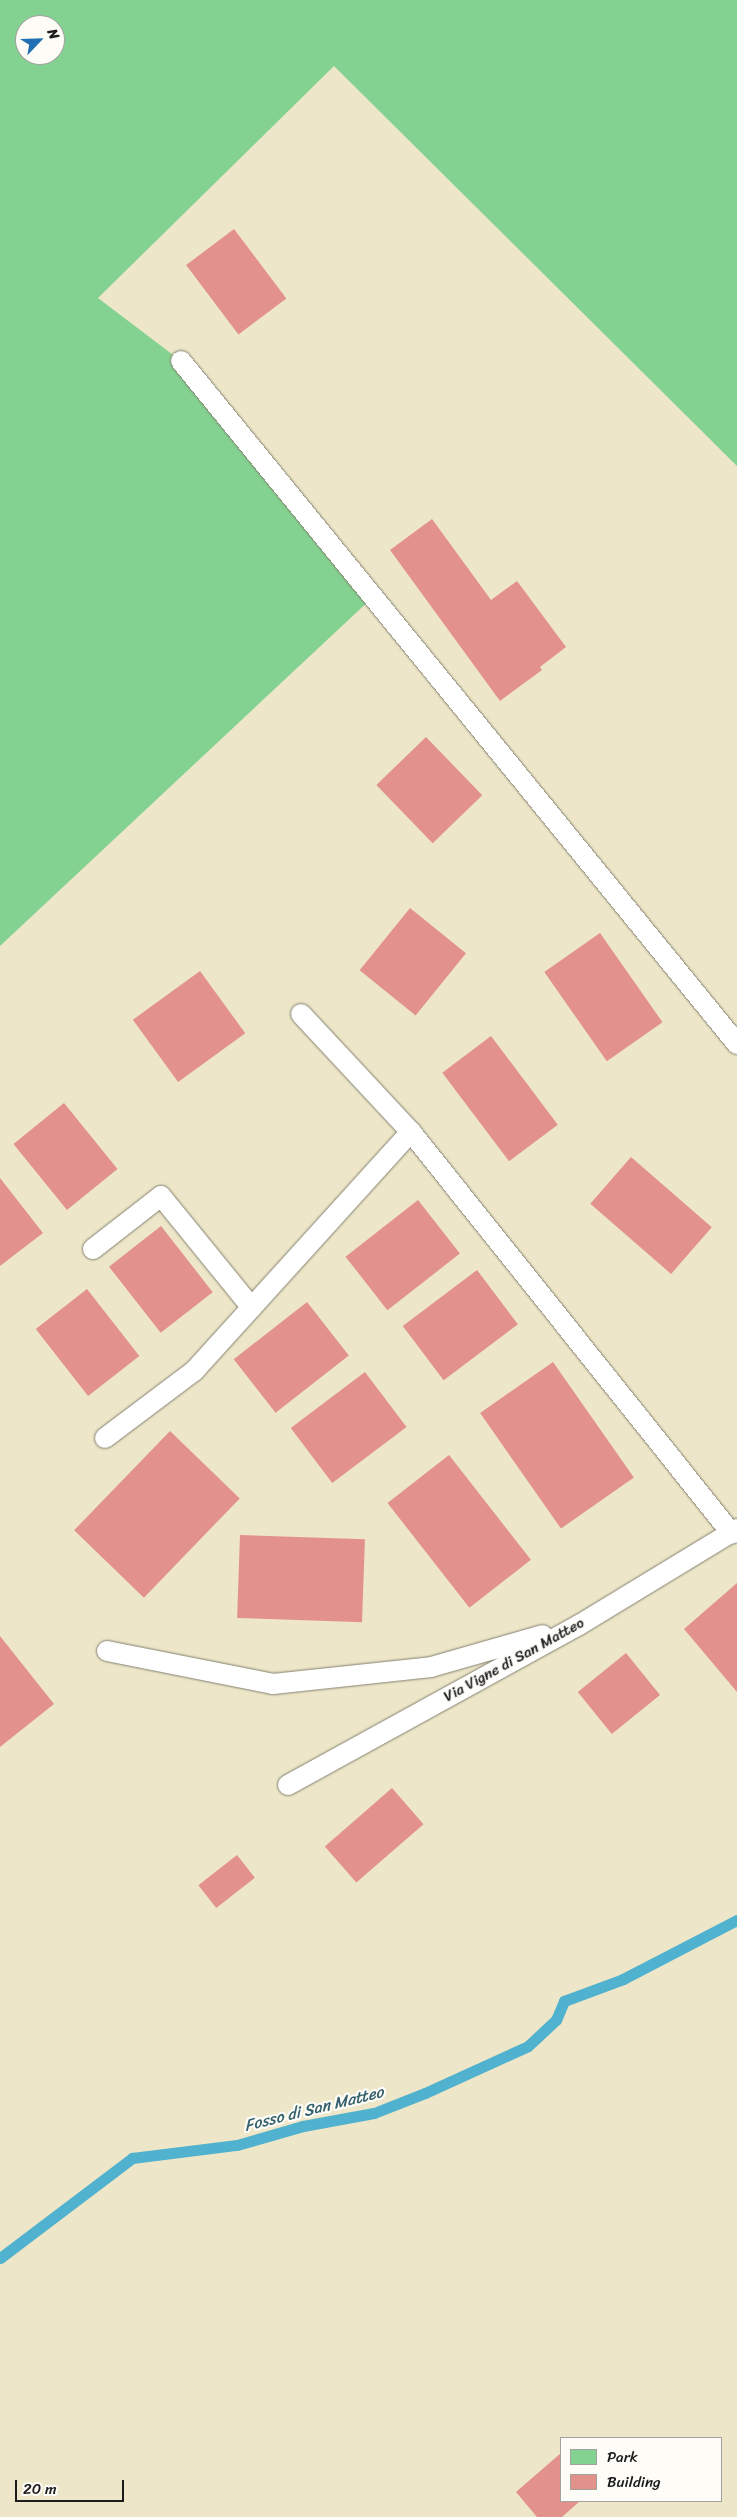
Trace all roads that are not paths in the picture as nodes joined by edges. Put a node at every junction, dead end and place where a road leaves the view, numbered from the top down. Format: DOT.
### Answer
graph roads {
  1 [pos="181,361"];
  2 [pos="301,1014"];
  3 [pos="737,1044"];
  4 [pos="411,1132"];
  5 [pos="93,1249"];
  6 [pos="252,1308"];
  7 [pos="105,1438"];
  8 [pos="734,1532"];
  9 [pos="579,1625"];
  10 [pos="107,1651"];
  11 [pos="288,1785"];
  1 -- 3 [label="lane"];
  2 -- 4 [label="lane"];
  4 -- 6 [label="lane"];
  4 -- 8 [label="lane"];
  5 -- 6 [label="lane"];
  6 -- 7 [label="lane"];
  8 -- 9 [label="lane, Via Vigne di San Matteo"];
  9 -- 10 [label="lane"];
  9 -- 11 [label="lane, Via Vigne di San Matteo"];
}
